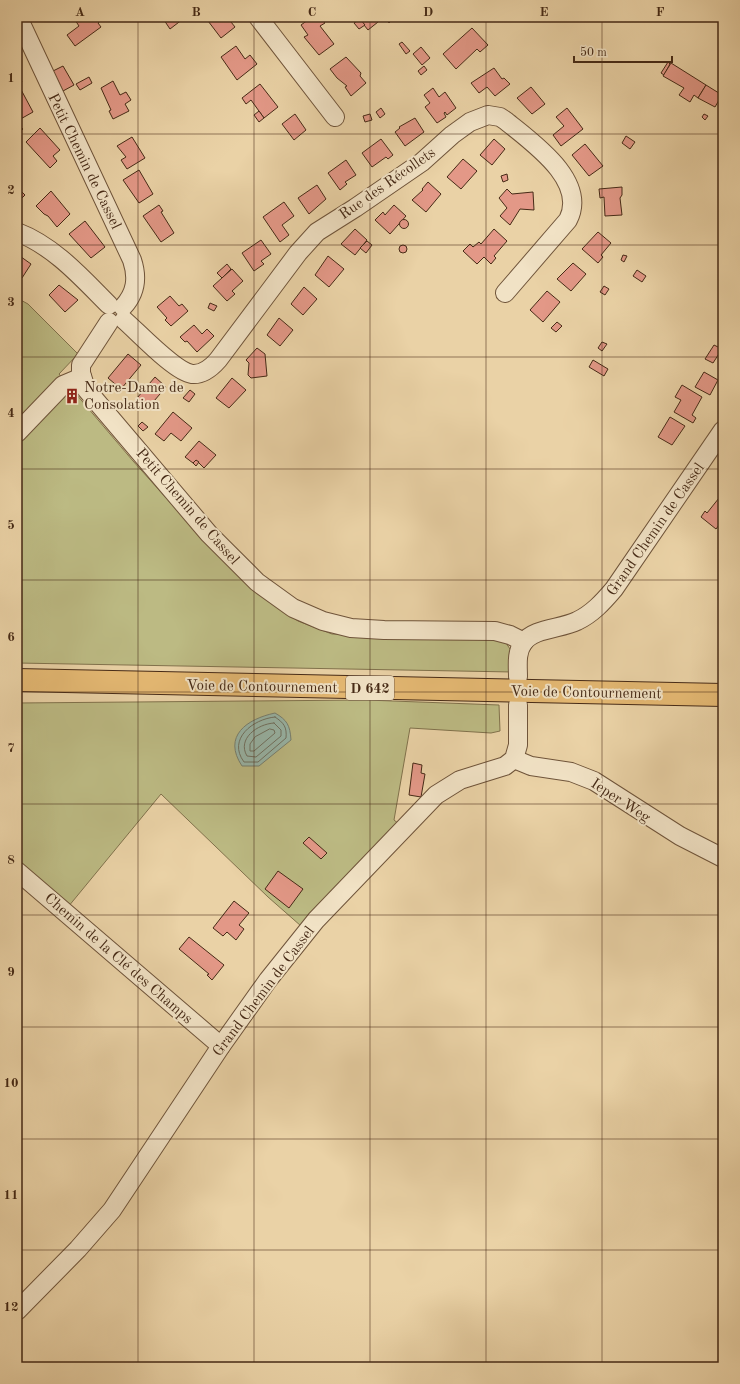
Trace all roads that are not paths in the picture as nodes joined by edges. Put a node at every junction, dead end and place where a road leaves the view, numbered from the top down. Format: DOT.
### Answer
graph roads {
  1 [pos="18,17"];
  2 [pos="258,17"];
  3 [pos="22,40"];
  4 [pos="335,117"];
  5 [pos="17,232"];
  6 [pos="505,293"];
  7 [pos="116,314"];
  8 [pos="82,377"];
  9 [pos="723,430"];
  10 [pos="17,433"];
  11 [pos="524,642"];
  12 [pos="518,677"];
  13 [pos="17,680"];
  14 [pos="723,695"];
  15 [pos="518,705"];
  16 [pos="514,759"];
  17 [pos="723,858"];
  18 [pos="17,871"];
  19 [pos="221,1046"];
  20 [pos="17,1311"];
  1 -- 3 [label="street, Petit Chemin de Cassel"];
  2 -- 4 [label="street"];
  3 -- 7 [label="street, Petit Chemin de Cassel"];
  5 -- 7 [label="street, Rue des Récollets"];
  6 -- 7 [label="street, Rue des Récollets"];
  7 -- 8 [label="street, Petit Chemin de Cassel"];
  8 -- 10 [label="street"];
  8 -- 11 [label="street, Petit Chemin de Cassel"];
  9 -- 11 [label="street, Grand Chemin de Cassel"];
  11 -- 12 [label="street"];
  13 -- 14 [label="highway, Voie de Contournement / D 642"];
  15 -- 16 [label="street"];
  16 -- 17 [label="street, Ieper Weg"];
  16 -- 19 [label="street, Grand Chemin de Cassel"];
  18 -- 19 [label="street, Chemin de la Clé des Champs"];
  19 -- 20 [label="street, Grand Chemin de Cassel"];
}
